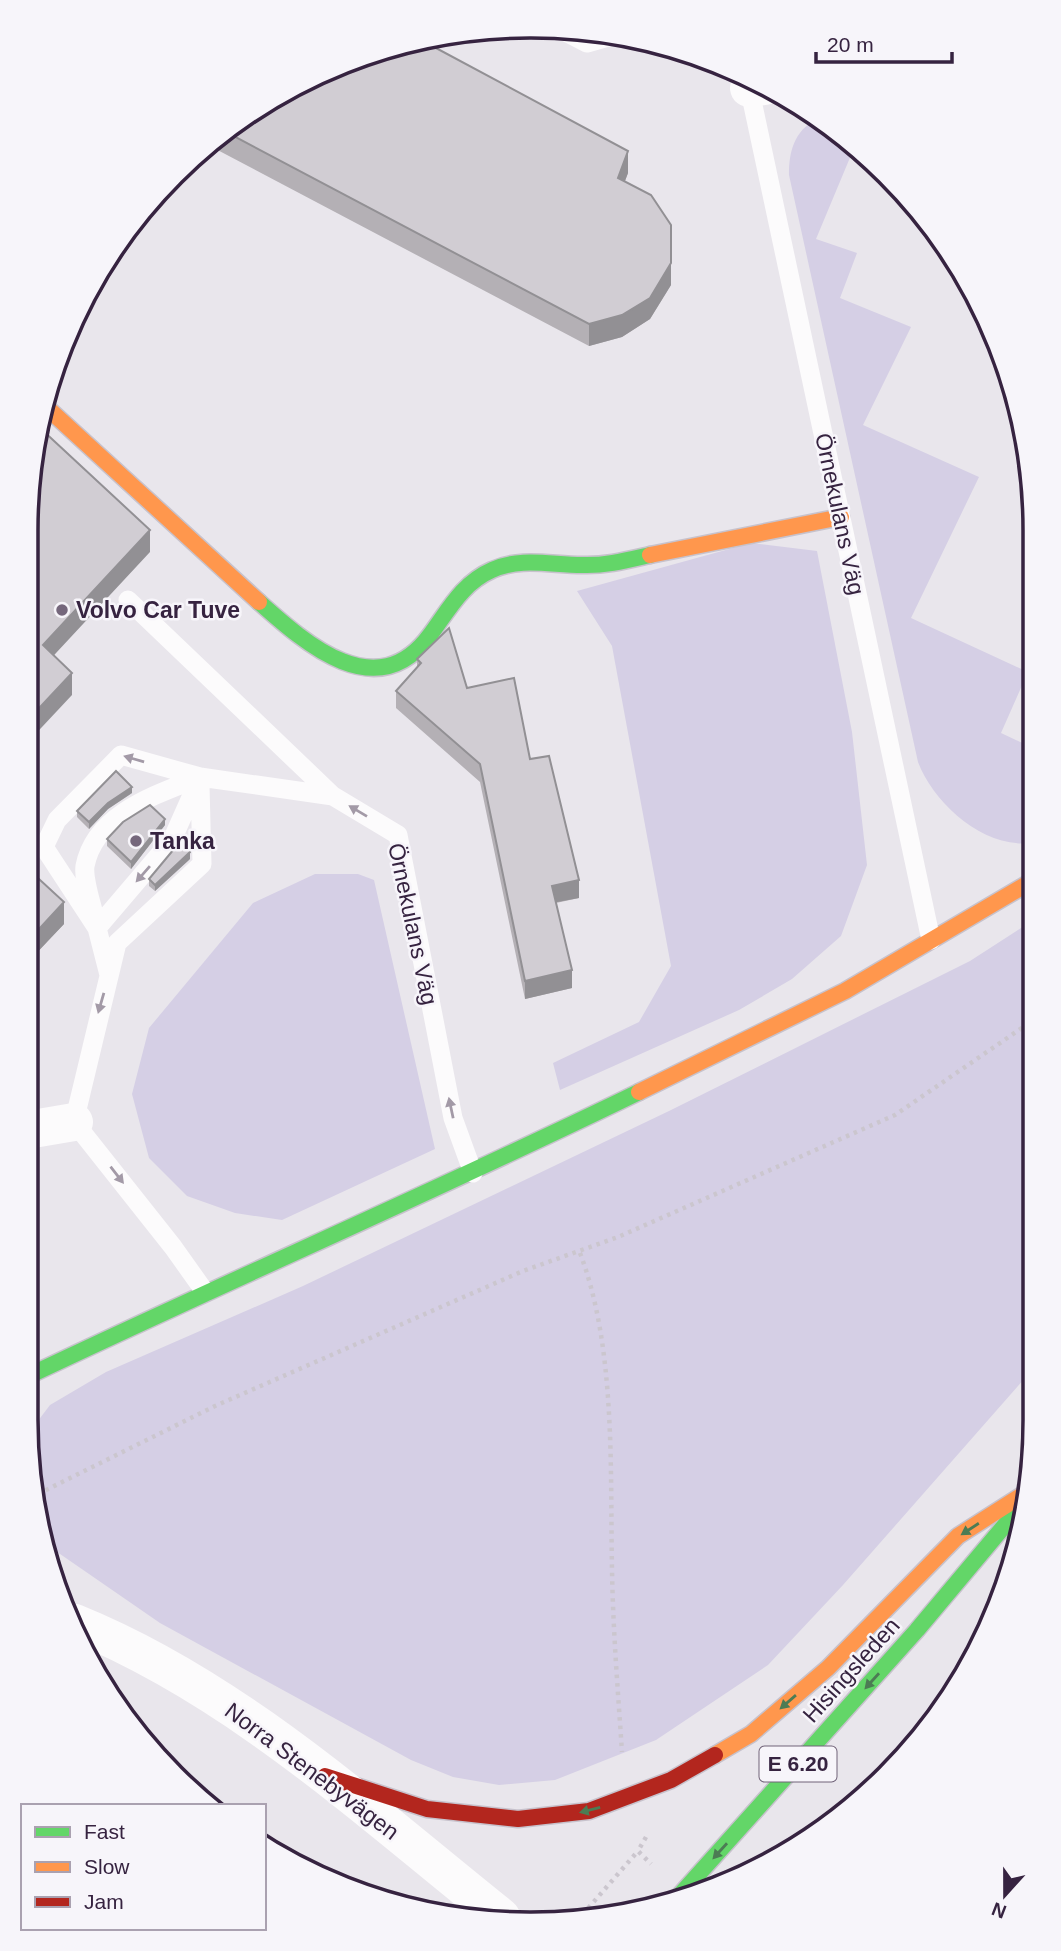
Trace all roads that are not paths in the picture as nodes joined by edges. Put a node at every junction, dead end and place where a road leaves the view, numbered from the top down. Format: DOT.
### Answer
graph roads {
  1 [pos="756,93"];
  2 [pos="53,413"];
  3 [pos="841,517"];
  4 [pos="128,600"];
  5 [pos="200,777"];
  6 [pos="332,796"];
  7 [pos="1023,886"];
  8 [pos="97,928"];
  9 [pos="931,940"];
  10 [pos="109,975"];
  11 [pos="74,1122"];
  12 [pos="38,1128"];
  13 [pos="474,1173"];
  14 [pos="205,1292"];
  15 [pos="38,1371"];
  16 [pos="1016,1499"];
  17 [pos="1013,1515"];
  18 [pos="84,1627"];
  19 [pos="326,1776"];
  20 [pos="688,1886"];
  21 [pos="492,1910"];
  1 -- 3 [label="lane, Örnekulans Väg"];
  2 -- 3 [label="main road"];
  3 -- 9 [label="lane, Örnekulans Väg"];
  4 -- 6 [label="lane"];
  5 -- 6 [label="lane, Örnekulans Väg"];
  5 -- 8 [label="lane, one-way"];
  5 -- 8 [label="lane"];
  5 -- 8 [label="lane, Örnekulans Väg, one-way"];
  5 -- 10 [label="lane"];
  13 -- 6 [label="lane, Örnekulans Väg, one-way"];
  7 -- 9 [label="main road"];
  8 -- 10 [label="lane, Örnekulans Väg"];
  9 -- 13 [label="main road"];
  10 -- 11 [label="lane, one-way"];
  11 -- 12 [label="street"];
  11 -- 14 [label="lane, one-way"];
  13 -- 14 [label="main road"];
  14 -- 15 [label="main road"];
  16 -- 19 [label="main road, one-way"];
  17 -- 20 [label="main road, Hisingsleden / E 6.20, one-way"];
  18 -- 19 [label="street, Norra Stenebyvägen"];
  19 -- 21 [label="street, Norra Stenebyvägen"];
}
